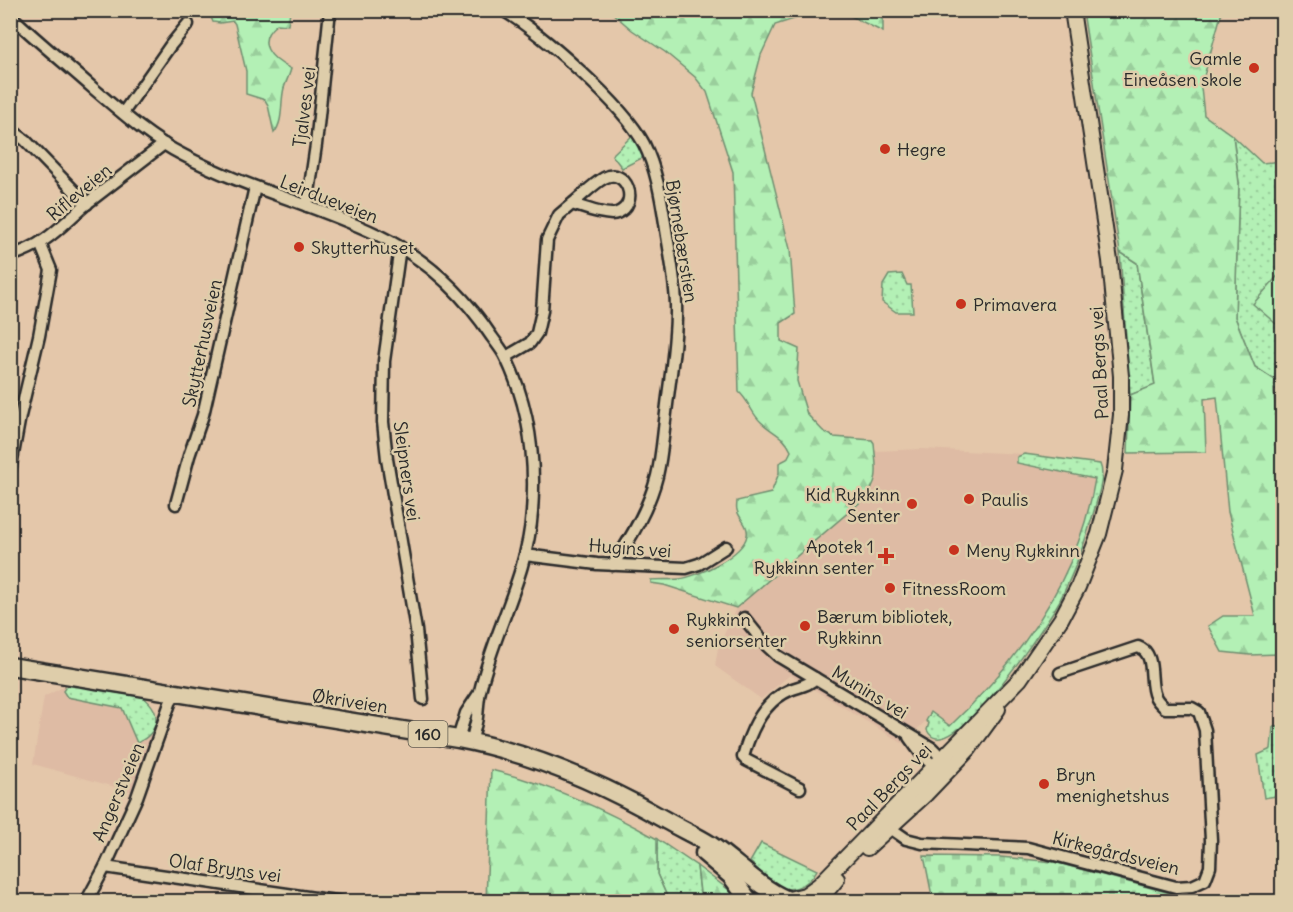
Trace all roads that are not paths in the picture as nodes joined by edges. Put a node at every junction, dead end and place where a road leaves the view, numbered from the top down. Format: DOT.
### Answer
graph roads {
  1 [pos="330,10"];
  2 [pos="503,10"];
  3 [pos="1072,10"];
  4 [pos="10,15"];
  5 [pos="188,24"];
  6 [pos="123,113"];
  7 [pos="10,129"];
  8 [pos="164,144"];
  9 [pos="255,187"];
  10 [pos="87,204"];
  11 [pos="572,204"];
  12 [pos="307,206"];
  13 [pos="40,243"];
  14 [pos="400,247"];
  15 [pos="10,256"];
  16 [pos="506,357"];
  17 [pos="10,471"];
  18 [pos="176,504"];
  19 [pos="726,547"];
  20 [pos="525,555"];
  21 [pos="613,565"];
  22 [pos="744,618"];
  23 [pos="10,666"];
  24 [pos="1060,673"];
  25 [pos="815,678"];
  26 [pos="174,692"];
  27 [pos="423,699"];
  28 [pos="465,740"];
  29 [pos="941,765"];
  30 [pos="800,788"];
  31 [pos="669,822"];
  32 [pos="885,825"];
  33 [pos="105,867"];
  34 [pos="786,900"];
  35 [pos="86,902"];
  36 [pos="342,902"];
  37 [pos="750,902"];
  38 [pos="818,902"];
  1 -- 12 [label="street, Tjalves vei"];
  2 -- 21 [label="street, Bjørnebærstien"];
  3 -- 29 [label="street, Paal Bergs vei"];
  4 -- 6 [label="street, Leirdueveien"];
  5 -- 6 [label="street"];
  6 -- 8 [label="street, Leirdueveien"];
  7 -- 10 [label="street"];
  8 -- 9 [label="street, Leirdueveien"];
  8 -- 10 [label="street, Rifleveien"];
  9 -- 12 [label="street, Leirdueveien"];
  9 -- 18 [label="street, Skytterhusveien"];
  10 -- 13 [label="street, Rifleveien"];
  11 -- 11 [label="street"];
  11 -- 16 [label="street"];
  12 -- 14 [label="street, Leirdueveien"];
  13 -- 15 [label="street, Rifleveien"];
  13 -- 17 [label="street"];
  14 -- 16 [label="street, Leirdueveien"];
  14 -- 27 [label="street, Sleipners vei"];
  16 -- 20 [label="street, Leirdueveien"];
  19 -- 21 [label="street, Hugins vei"];
  20 -- 21 [label="street, Hugins vei"];
  20 -- 28 [label="street, Leirdueveien"];
  22 -- 25 [label="street, Munins vei"];
  23 -- 26 [label="main road, Økriveien / 160"];
  24 -- 32 [label="street, Kirkegårdsveien"];
  25 -- 29 [label="street, Munins vei"];
  25 -- 30 [label="street, Munins vei"];
  26 -- 28 [label="main road, Økriveien / 160"];
  26 -- 33 [label="street, Angerstveien"];
  28 -- 31 [label="main road, Økriveien / 160"];
  29 -- 32 [label="street, Paal Bergs vei"];
  31 -- 34 [label="main road, Økriveien / 160"];
  31 -- 37 [label="main road, Økriveien / 160"];
  32 -- 34 [label="street, Paal Bergs vei"];
  32 -- 38 [label="street, Paal Bergs vei"];
  33 -- 35 [label="street, Angerstveien"];
  33 -- 36 [label="street, Olaf Bryns vei"];
}
